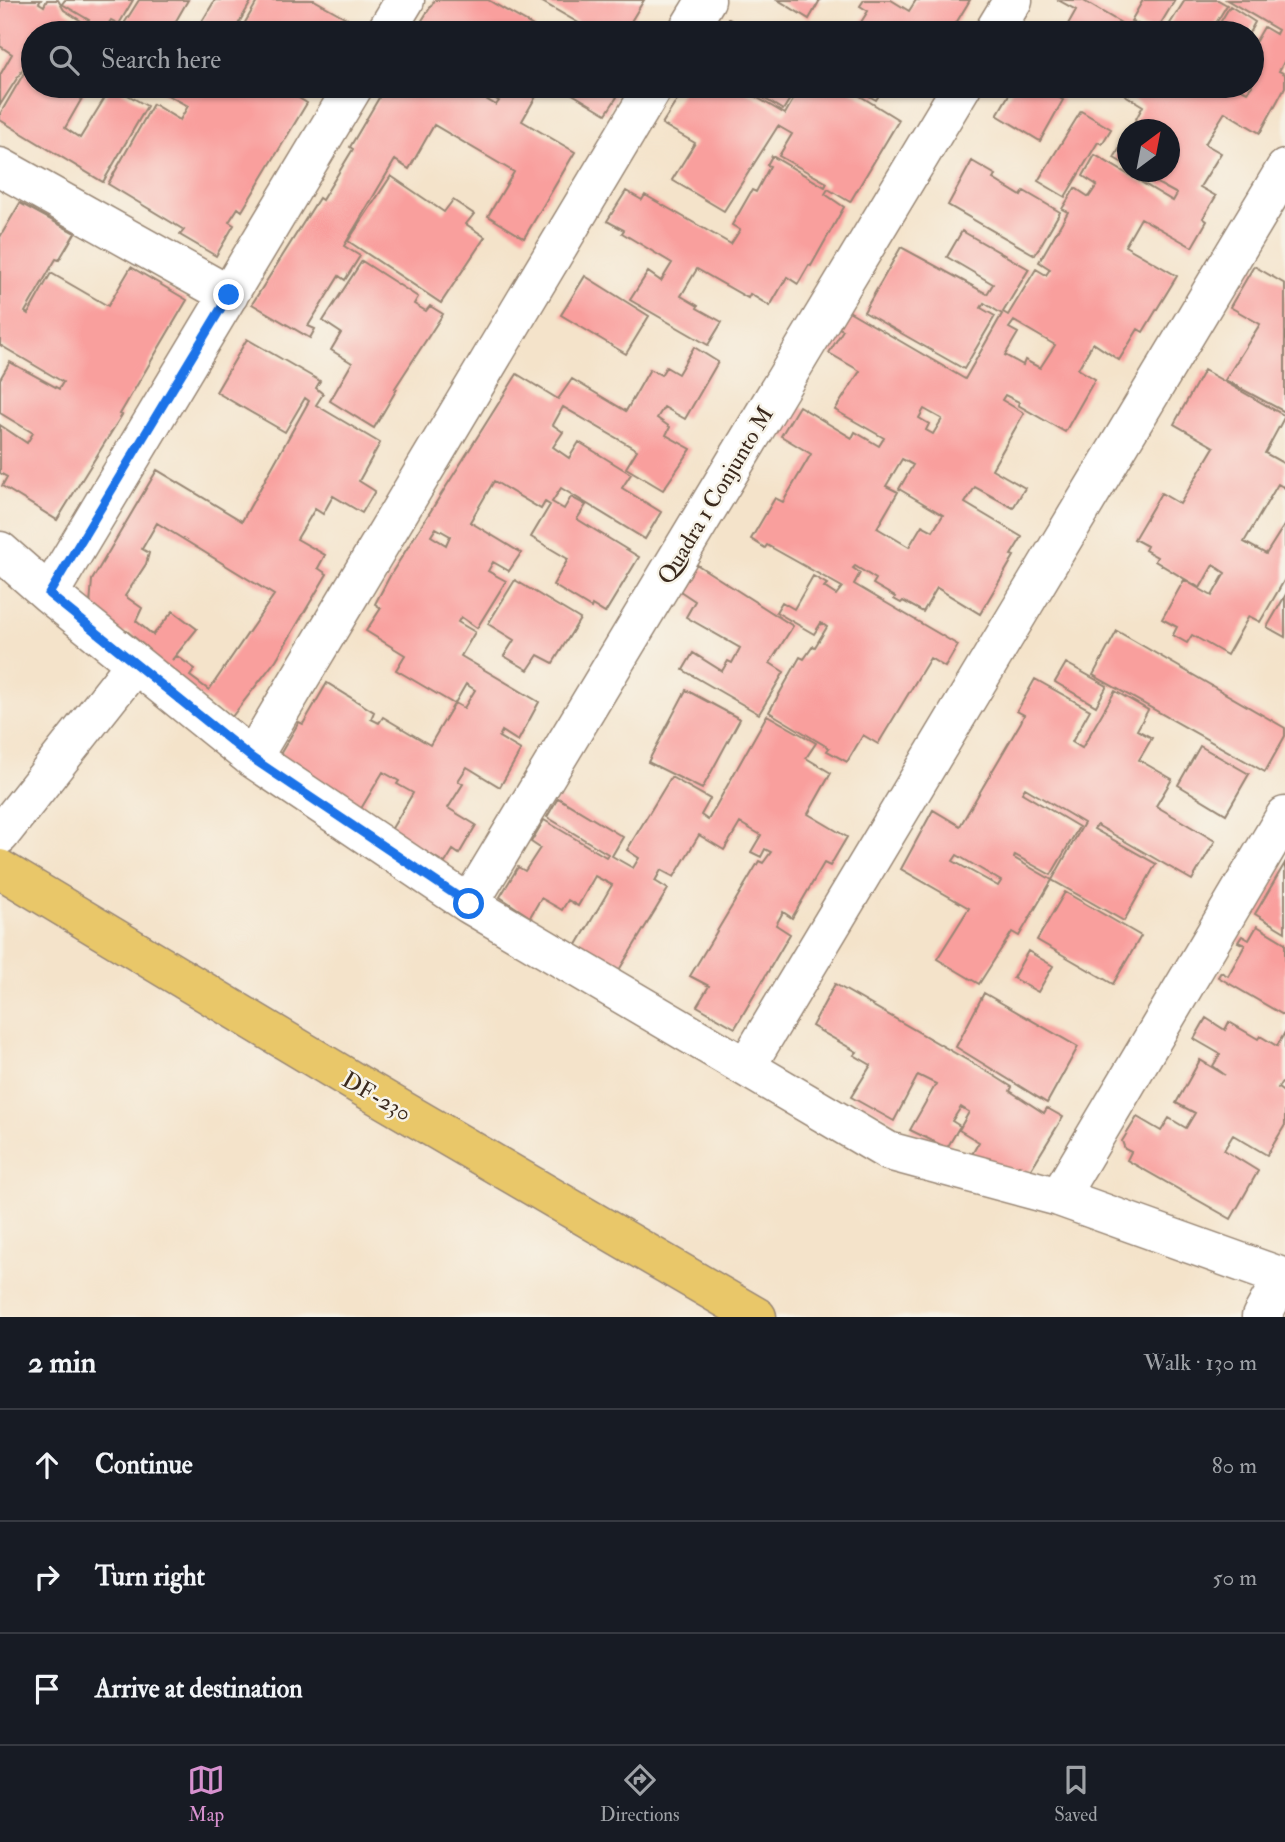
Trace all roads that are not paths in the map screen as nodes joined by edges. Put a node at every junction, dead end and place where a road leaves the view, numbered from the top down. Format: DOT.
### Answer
graph roads {
  1 [pos="706,0"];
  2 [pos="1013,0"];
  3 [pos="693,21"];
  4 [pos="1000,21"];
  5 [pos="347,98"];
  6 [pos="647,98"];
  7 [pos="955,98"];
  8 [pos="0,167"];
  9 [pos="1285,169"];
  10 [pos="229,295"];
  11 [pos="0,551"];
  12 [pos="49,594"];
  13 [pos="135,664"];
  14 [pos="252,758"];
  15 [pos="1285,816"];
  16 [pos="0,835"];
  17 [pos="0,869"];
  18 [pos="469,904"];
  19 [pos="746,1068"];
  20 [pos="1059,1197"];
  21 [pos="1284,1277"];
  22 [pos="757,1317"];
  23 [pos="1261,1317"];
  1 -- 3 [label="street"];
  2 -- 4 [label="street"];
  5 -- 10 [label="street"];
  6 -- 14 [label="street"];
  7 -- 18 [label="street, Quadra 1 Conjunto M"];
  8 -- 10 [label="street"];
  9 -- 19 [label="street"];
  10 -- 12 [label="street"];
  11 -- 12 [label="street"];
  12 -- 13 [label="street"];
  13 -- 14 [label="street"];
  13 -- 16 [label="street"];
  14 -- 18 [label="street"];
  15 -- 20 [label="street"];
  17 -- 22 [label="main road, DF-230 / DF-230"];
  18 -- 19 [label="street"];
  19 -- 20 [label="street"];
  20 -- 21 [label="street"];
  21 -- 23 [label="street"];
}
